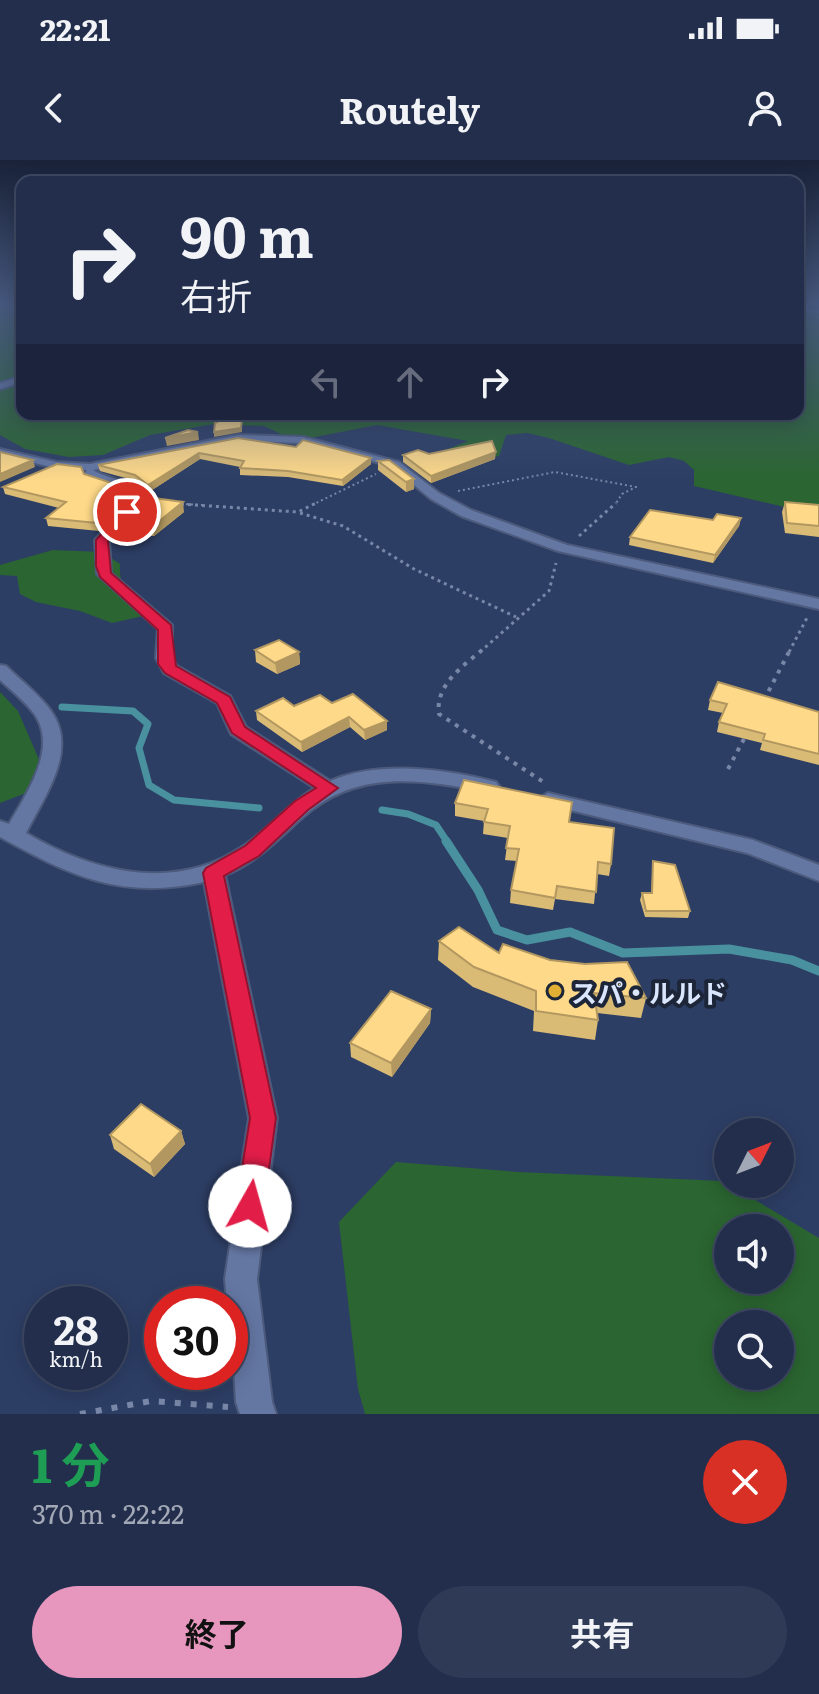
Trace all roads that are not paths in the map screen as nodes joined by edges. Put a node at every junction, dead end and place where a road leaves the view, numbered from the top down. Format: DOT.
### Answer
graph roads {
  1 [pos="0,452"];
  2 [pos="56,465"];
  3 [pos="90,467"];
  4 [pos="28,477"];
  5 [pos="819,586"];
  6 [pos="815,603"];
  7 [pos="0,670"];
  8 [pos="328,788"];
  9 [pos="7,832"];
  10 [pos="213,873"];
  11 [pos="819,873"];
  12 [pos="256,1408"];
  1 -- 2 [label="street"];
  2 -- 3 [label="street"];
  2 -- 4 [label="street"];
  3 -- 6 [label="street"];
  3 -- 8 [label="street"];
  5 -- 6 [label="street"];
  7 -- 9 [label="street"];
  8 -- 10 [label="street"];
  8 -- 11 [label="street"];
  9 -- 10 [label="street"];
  10 -- 12 [label="street"];
}
